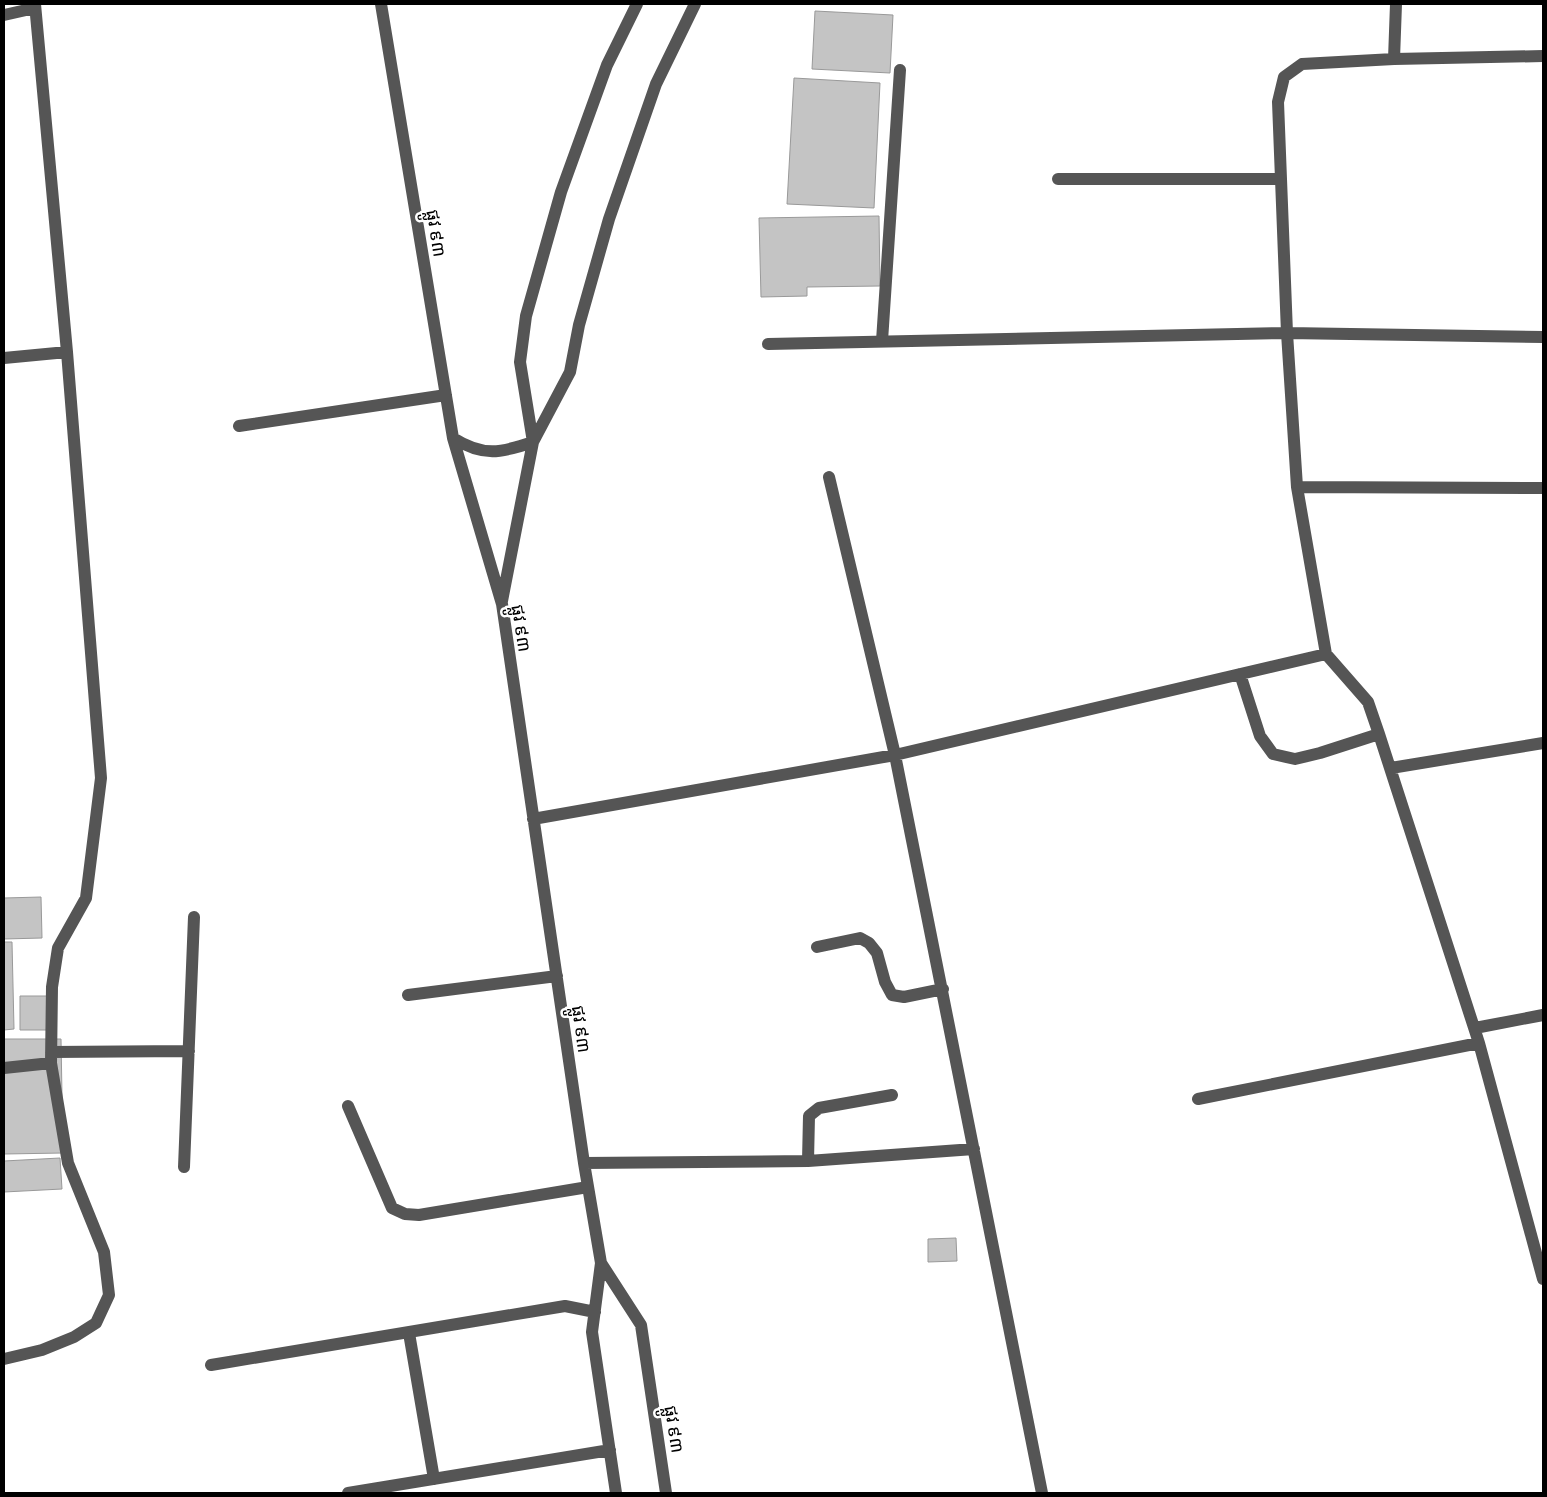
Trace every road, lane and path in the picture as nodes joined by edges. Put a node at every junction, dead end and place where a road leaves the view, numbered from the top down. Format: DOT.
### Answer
graph roads {
  1 [pos="381,4"];
  2 [pos="637,4"];
  3 [pos="696,4"];
  4 [pos="1396,4"];
  5 [pos="35,6"];
  6 [pos="4,15"];
  7 [pos="1543,56"];
  8 [pos="1394,59"];
  9 [pos="900,70"];
  10 [pos="1058,178"];
  11 [pos="1281,178"];
  12 [pos="1286,332"];
  13 [pos="1543,337"];
  14 [pos="882,341"];
  15 [pos="768,344"];
  16 [pos="67,352"];
  17 [pos="4,358"];
  18 [pos="446,395"];
  19 [pos="239,426"];
  20 [pos="453,438"];
  21 [pos="533,442"];
  22 [pos="829,477"];
  23 [pos="1297,486"];
  24 [pos="1543,488"];
  25 [pos="502,604"];
  26 [pos="1326,654"];
  27 [pos="1240,674"];
  28 [pos="1379,734"];
  29 [pos="1543,743"];
  30 [pos="895,755"];
  31 [pos="1391,768"];
  32 [pos="533,819"];
  33 [pos="194,917"];
  34 [pos="817,946"];
  35 [pos="557,976"];
  36 [pos="942,990"];
  37 [pos="408,995"];
  38 [pos="1543,1015"];
  39 [pos="1475,1028"];
  40 [pos="1479,1043"];
  41 [pos="189,1051"];
  42 [pos="51,1058"];
  43 [pos="4,1068"];
  44 [pos="892,1095"];
  45 [pos="1198,1100"];
  46 [pos="348,1106"];
  47 [pos="974,1149"];
  48 [pos="808,1161"];
  49 [pos="584,1164"];
  50 [pos="184,1167"];
  51 [pos="588,1187"];
  52 [pos="1539,1246"];
  53 [pos="601,1263"];
  54 [pos="1543,1279"];
  55 [pos="595,1312"];
  56 [pos="409,1333"];
  57 [pos="4,1359"];
  58 [pos="211,1365"];
  59 [pos="610,1450"];
  60 [pos="434,1479"];
  61 [pos="348,1493"];
  62 [pos="616,1493"];
  63 [pos="666,1493"];
  64 [pos="1042,1493"];
  1 -- 18 [label="street, ផ្លូវ ៩៣"];
  2 -- 21 [label="street"];
  3 -- 21 [label="street"];
  4 -- 8 [label="street"];
  5 -- 6 [label="street"];
  5 -- 16 [label="street"];
  7 -- 8 [label="street"];
  8 -- 11 [label="street"];
  9 -- 14 [label="street"];
  10 -- 11 [label="street"];
  11 -- 12 [label="street"];
  12 -- 13 [label="street"];
  12 -- 14 [label="street"];
  12 -- 23 [label="street"];
  14 -- 15 [label="street"];
  16 -- 17 [label="street"];
  16 -- 42 [label="street"];
  18 -- 19 [label="street"];
  18 -- 20 [label="street, ផ្លូវ ៩៣"];
  20 -- 21 [label="street"];
  20 -- 25 [label="street, ផ្លូវ ៩៣"];
  21 -- 25 [label="street"];
  22 -- 30 [label="street"];
  23 -- 24 [label="street"];
  23 -- 26 [label="street"];
  25 -- 32 [label="street, ផ្លូវ ៩៣"];
  26 -- 27 [label="street"];
  26 -- 28 [label="street"];
  27 -- 28 [label="street"];
  27 -- 30 [label="street"];
  28 -- 31 [label="street"];
  29 -- 31 [label="street"];
  30 -- 32 [label="street"];
  30 -- 36 [label="street"];
  31 -- 39 [label="street"];
  32 -- 35 [label="street, ផ្លូវ ៩៣"];
  33 -- 41 [label="street"];
  34 -- 36 [label="street"];
  35 -- 37 [label="street"];
  35 -- 49 [label="street, ផ្លូវ ៩៣"];
  36 -- 47 [label="street"];
  38 -- 39 [label="street"];
  39 -- 40 [label="street"];
  40 -- 45 [label="street"];
  40 -- 52 [label="street"];
  41 -- 42 [label="street"];
  41 -- 50 [label="street"];
  42 -- 43 [label="street"];
  42 -- 57 [label="street"];
  44 -- 48 [label="street"];
  46 -- 51 [label="street"];
  47 -- 48 [label="street"];
  47 -- 64 [label="street"];
  48 -- 49 [label="street"];
  49 -- 51 [label="street, ផ្លូវ ៩៣"];
  51 -- 53 [label="street, ផ្លូវ ៩៣"];
  52 -- 54 [label="street"];
  53 -- 55 [label="street, ផ្លូវ ៩៣"];
  53 -- 63 [label="street, ផ្លូវ ៩៣"];
  55 -- 56 [label="street"];
  55 -- 59 [label="street, ផ្លូវ ៩៣"];
  56 -- 58 [label="street"];
  56 -- 60 [label="street"];
  59 -- 60 [label="street"];
  59 -- 62 [label="street, ផ្លូវ ៩៣"];
  60 -- 61 [label="street"];
}
